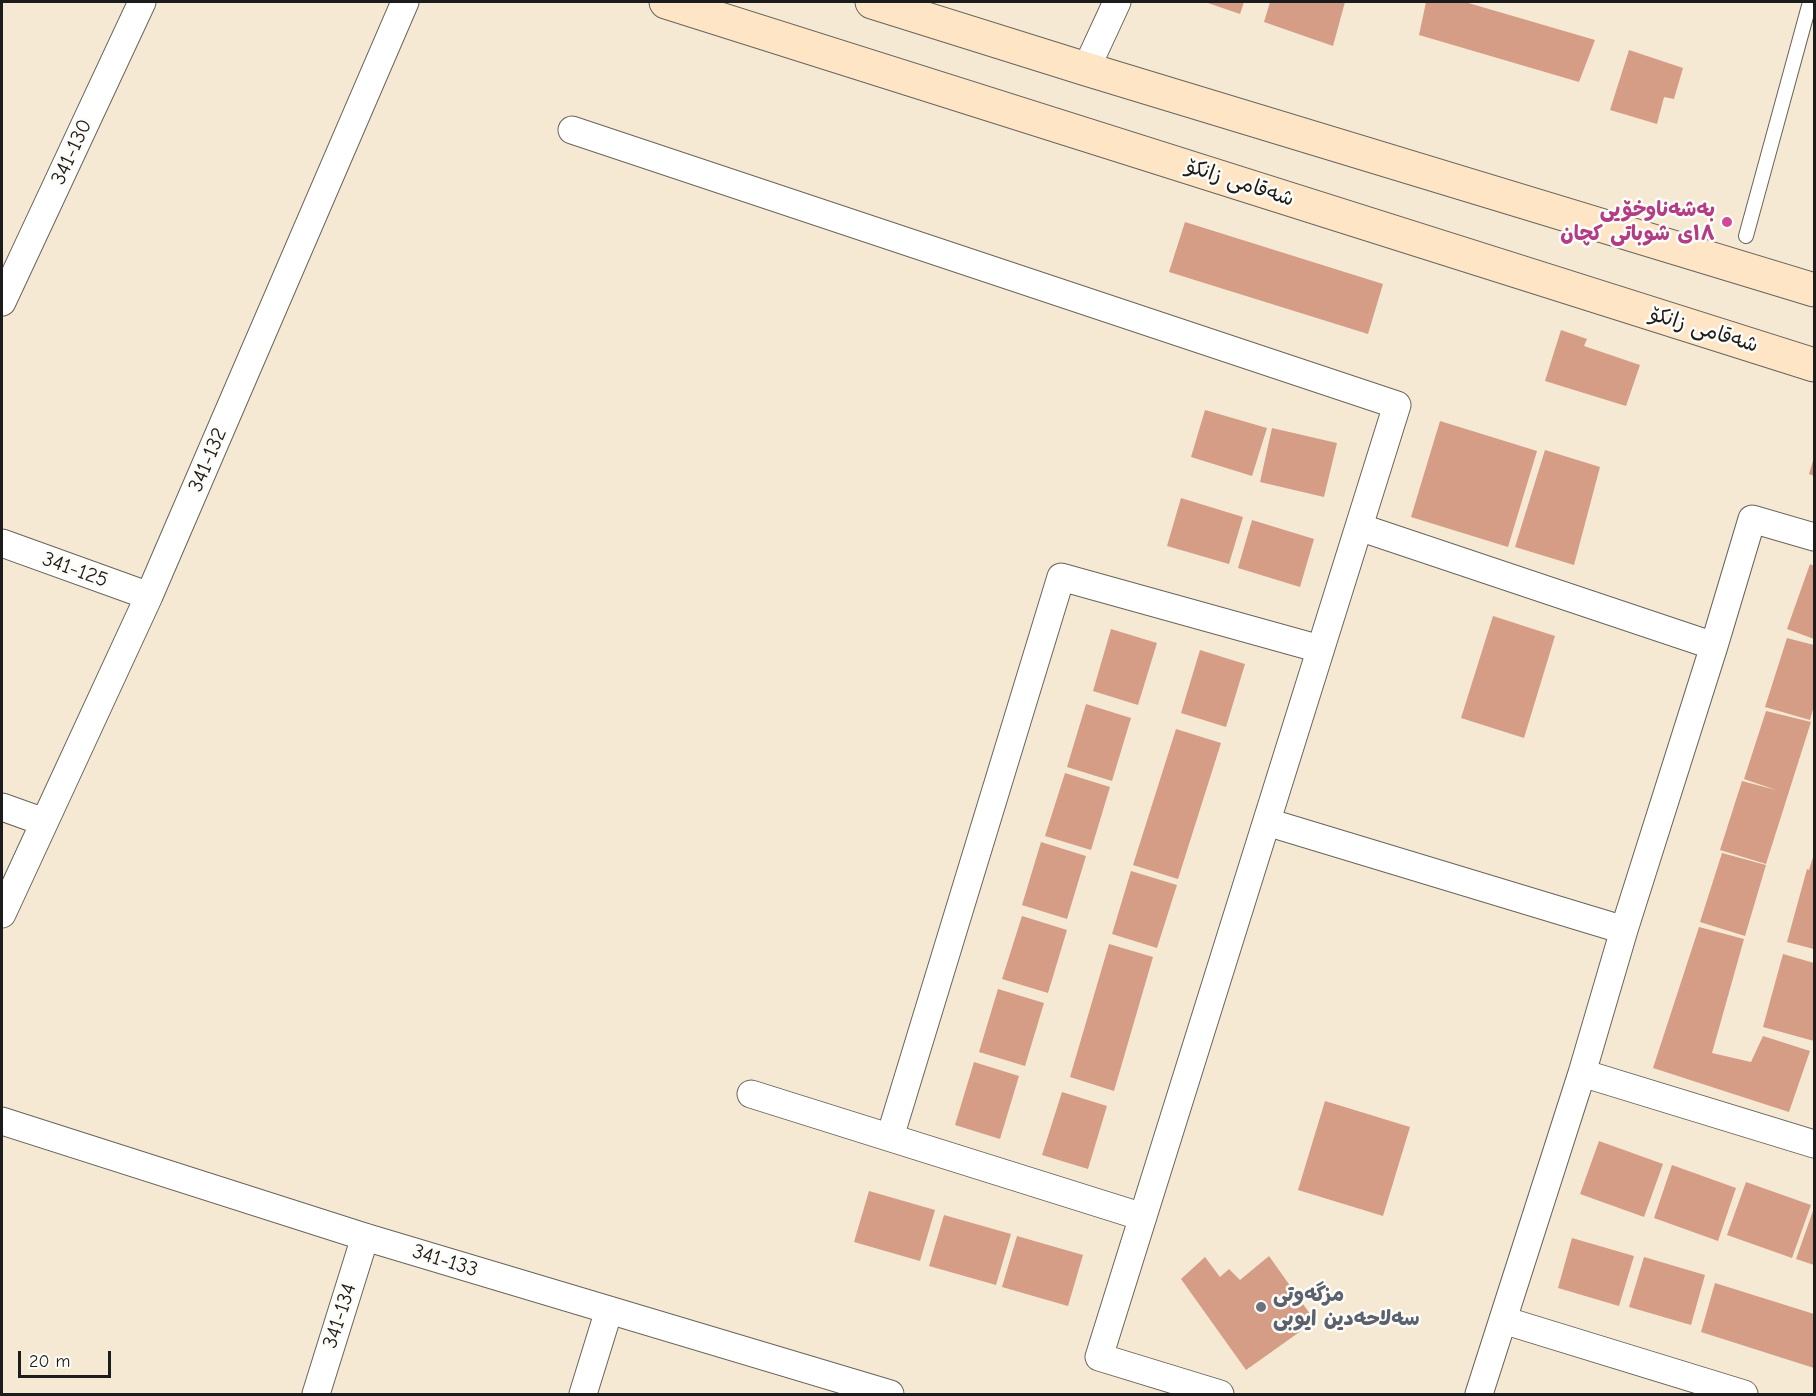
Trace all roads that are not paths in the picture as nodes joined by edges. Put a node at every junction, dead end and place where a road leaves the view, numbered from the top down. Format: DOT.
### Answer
graph roads {
  1 [pos="142,2"];
  2 [pos="405,2"];
  3 [pos="666,2"];
  4 [pos="872,2"];
  5 [pos="1118,2"];
  6 [pos="1810,2"];
  7 [pos="1086,69"];
  8 [pos="572,130"];
  9 [pos="1746,236"];
  10 [pos="1815,290"];
  11 [pos="2,302"];
  12 [pos="1815,365"];
  13 [pos="1359,527"];
  14 [pos="1815,537"];
  15 [pos="2,543"];
  16 [pos="149,596"];
  17 [pos="1714,646"];
  18 [pos="1320,649"];
  19 [pos="2,807"];
  20 [pos="44,822"];
  21 [pos="1267,822"];
  22 [pos="2,914"];
  23 [pos="1624,930"];
  24 [pos="1582,1073"];
  25 [pos="751,1094"];
  26 [pos="2,1120"];
  27 [pos="890,1137"];
  28 [pos="1815,1144"];
  29 [pos="1143,1217"];
  30 [pos="365,1237"];
  31 [pos="609,1310"];
  32 [pos="1503,1320"];
  33 [pos="827,1385"];
  34 [pos="315,1395"];
  35 [pos="583,1395"];
  36 [pos="890,1395"];
  37 [pos="1220,1395"];
  38 [pos="1479,1395"];
  39 [pos="1744,1395"];
  1 -- 11 [label="street, 341-130"];
  2 -- 16 [label="street, 341-132"];
  3 -- 12 [label="main road, شەقامی زانکۆ"];
  4 -- 7 [label="main road"];
  5 -- 7 [label="street"];
  6 -- 9 [label="lane"];
  7 -- 10 [label="main road"];
  8 -- 13 [label="street"];
  13 -- 17 [label="street"];
  13 -- 18 [label="street"];
  14 -- 17 [label="street"];
  15 -- 16 [label="street, 341-125"];
  16 -- 20 [label="street, 341-132"];
  17 -- 23 [label="street"];
  18 -- 21 [label="street"];
  18 -- 27 [label="street"];
  19 -- 20 [label="street"];
  20 -- 22 [label="street, 341-132"];
  21 -- 23 [label="street"];
  21 -- 29 [label="street"];
  23 -- 24 [label="street"];
  24 -- 28 [label="street"];
  24 -- 32 [label="street"];
  25 -- 27 [label="street"];
  26 -- 30 [label="street, 341-133"];
  27 -- 29 [label="street"];
  29 -- 37 [label="street"];
  30 -- 31 [label="street, 341-133"];
  30 -- 34 [label="street, 341-134"];
  31 -- 33 [label="street, 341-133"];
  31 -- 35 [label="street"];
  32 -- 38 [label="street"];
  32 -- 39 [label="street"];
  33 -- 36 [label="street, 341-133"];
}
